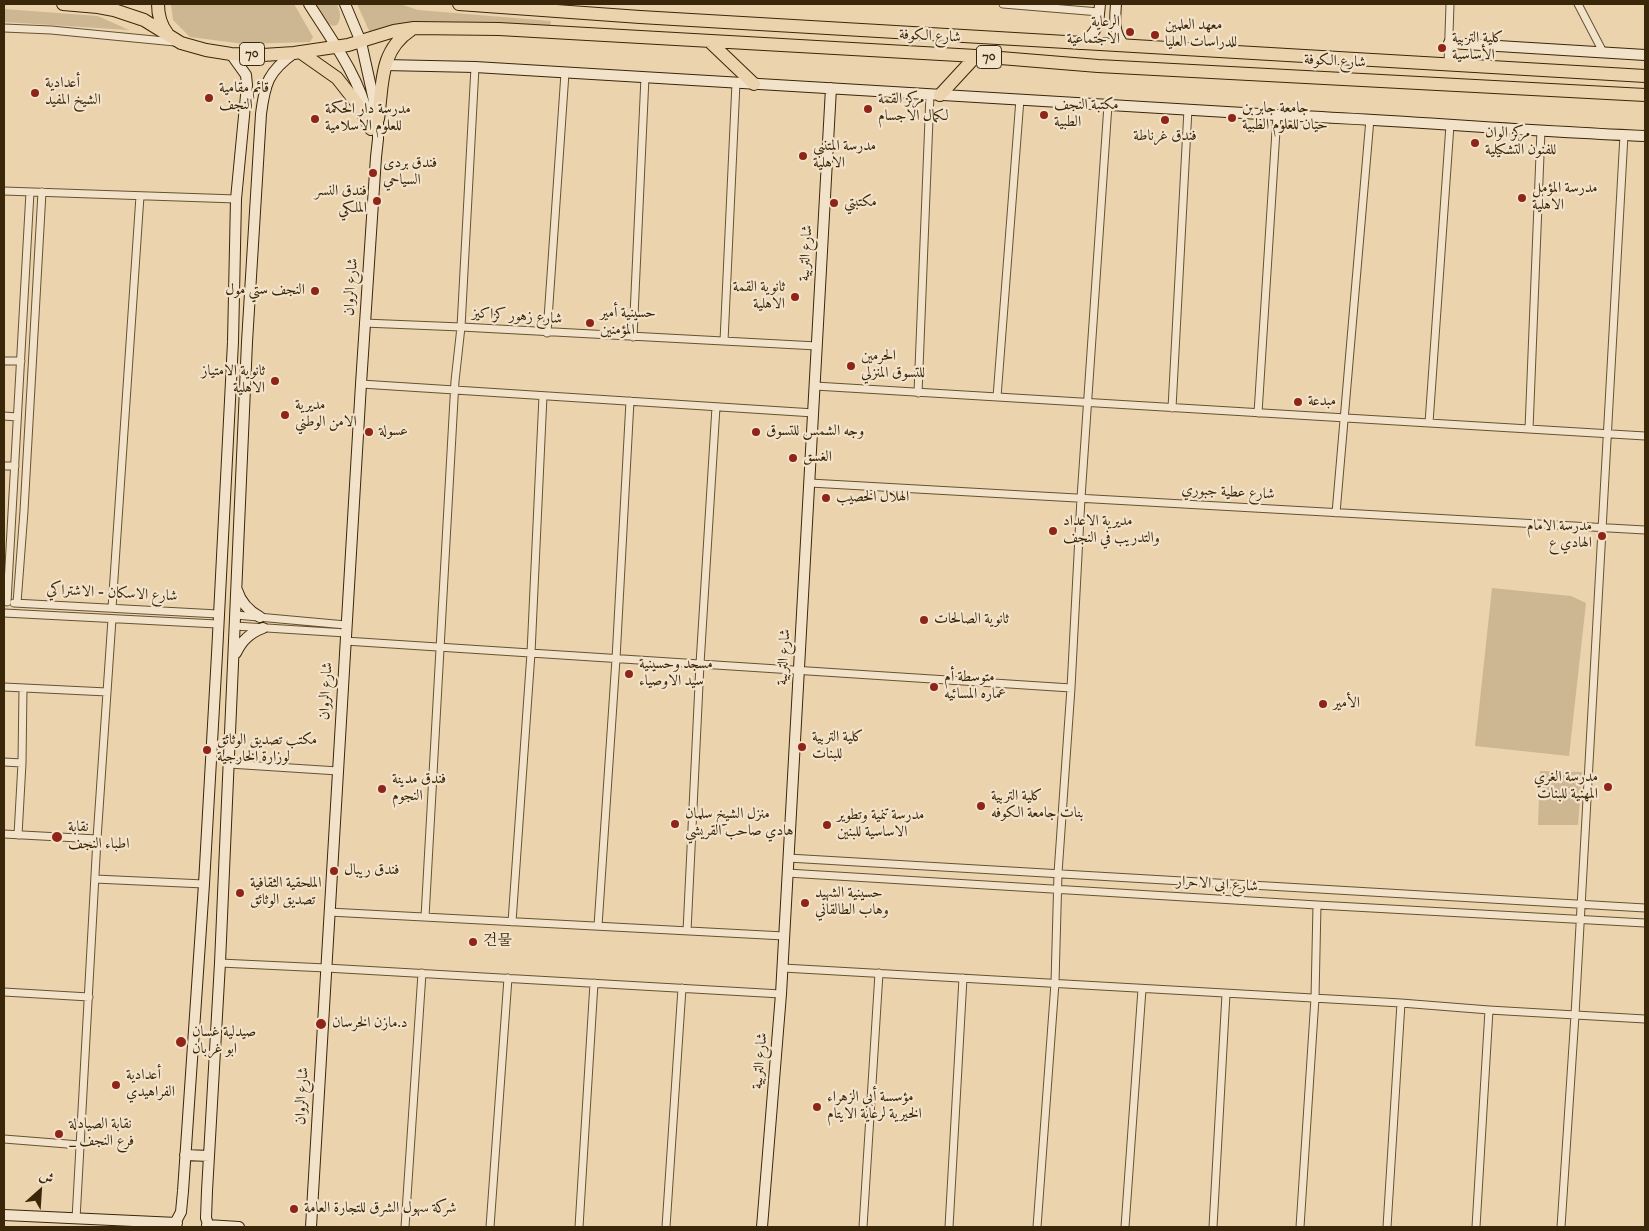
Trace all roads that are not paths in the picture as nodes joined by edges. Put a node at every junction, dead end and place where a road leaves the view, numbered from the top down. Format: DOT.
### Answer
graph roads {
  1 [pos="63,4"];
  2 [pos="158,4"];
  3 [pos="309,4"];
  4 [pos="345,4"];
  5 [pos="459,4"];
  6 [pos="1003,4"];
  7 [pos="1450,4"];
  8 [pos="1578,4"];
  9 [pos="1099,8"];
  10 [pos="1116,8"];
  11 [pos="4,28"];
  12 [pos="414,28"];
  13 [pos="176,40"];
  14 [pos="361,42"];
  15 [pos="710,42"];
  16 [pos="1449,43"];
  17 [pos="1080,44"];
  18 [pos="1126,46"];
  19 [pos="336,47"];
  20 [pos="297,52"];
  21 [pos="1603,52"];
  22 [pos="232,54"];
  23 [pos="1645,55"];
  24 [pos="976,56"];
  25 [pos="1448,64"];
  26 [pos="385,65"];
  27 [pos="475,67"];
  28 [pos="1132,67"];
  29 [pos="565,73"];
  30 [pos="1645,76"];
  31 [pos="645,77"];
  32 [pos="736,83"];
  33 [pos="754,84"];
  34 [pos="831,88"];
  35 [pos="935,95"];
  36 [pos="1645,95"];
  37 [pos="1020,100"];
  38 [pos="1108,105"];
  39 [pos="1188,110"];
  40 [pos="1277,115"];
  41 [pos="1370,118"];
  42 [pos="374,124"];
  43 [pos="1450,125"];
  44 [pos="1541,130"];
  45 [pos="1624,135"];
  46 [pos="1645,136"];
  47 [pos="4,191"];
  48 [pos="30,192"];
  49 [pos="42,192"];
  50 [pos="140,196"];
  51 [pos="236,199"];
  52 [pos="364,323"];
  53 [pos="461,327"];
  54 [pos="547,332"];
  55 [pos="633,337"];
  56 [pos="233,342"];
  57 [pos="247,342"];
  58 [pos="724,342"];
  59 [pos="817,346"];
  60 [pos="4,361"];
  61 [pos="21,361"];
  62 [pos="361,384"];
  63 [pos="815,386"];
  64 [pos="455,390"];
  65 [pos="918,393"];
  66 [pos="543,396"];
  67 [pos="997,397"];
  68 [pos="630,401"];
  69 [pos="1088,403"];
  70 [pos="716,407"];
  71 [pos="1172,408"];
  72 [pos="814,413"];
  73 [pos="1258,413"];
  74 [pos="4,416"];
  75 [pos="17,417"];
  76 [pos="1343,418"];
  77 [pos="1429,423"];
  78 [pos="1529,429"];
  79 [pos="1607,434"];
  80 [pos="1645,436"];
  81 [pos="4,466"];
  82 [pos="15,466"];
  83 [pos="810,483"];
  84 [pos="1081,498"];
  85 [pos="4,510"];
  86 [pos="13,511"];
  87 [pos="1336,513"];
  88 [pos="1602,528"];
  89 [pos="1645,530"];
  90 [pos="7,556"];
  91 [pos="236,588"];
  92 [pos="5,602"];
  93 [pos="17,603"];
  94 [pos="58,604"];
  95 [pos="112,608"];
  96 [pos="4,613"];
  97 [pos="58,616"];
  98 [pos="112,619"];
  99 [pos="218,619"];
  100 [pos="235,620"];
  101 [pos="262,623"];
  102 [pos="346,633"];
  103 [pos="441,648"];
  104 [pos="531,653"];
  105 [pos="234,659"];
  106 [pos="616,659"];
  107 [pos="700,664"];
  108 [pos="799,670"];
  109 [pos="4,687"];
  110 [pos="23,688"];
  111 [pos="1072,688"];
  112 [pos="106,692"];
  113 [pos="214,702"];
  114 [pos="232,704"];
  115 [pos="4,762"];
  116 [pos="22,763"];
  117 [pos="229,764"];
  118 [pos="338,771"];
  119 [pos="4,834"];
  120 [pos="18,834"];
  121 [pos="97,839"];
  122 [pos="788,858"];
  123 [pos="787,873"];
  124 [pos="1058,873"];
  125 [pos="95,879"];
  126 [pos="204,884"];
  127 [pos="1057,889"];
  128 [pos="1580,904"];
  129 [pos="1318,905"];
  130 [pos="1645,908"];
  131 [pos="329,912"];
  132 [pos="425,917"];
  133 [pos="1579,919"];
  134 [pos="512,922"];
  135 [pos="1645,923"];
  136 [pos="598,926"];
  137 [pos="687,931"];
  138 [pos="784,936"];
  139 [pos="220,963"];
  140 [pos="326,968"];
  141 [pos="782,968"];
  142 [pos="422,973"];
  143 [pos="879,973"];
  144 [pos="508,978"];
  145 [pos="963,978"];
  146 [pos="594,983"];
  147 [pos="1055,983"];
  148 [pos="682,988"];
  149 [pos="1142,989"];
  150 [pos="4,992"];
  151 [pos="781,994"];
  152 [pos="1226,994"];
  153 [pos="89,997"];
  154 [pos="1315,998"];
  155 [pos="1401,1003"];
  156 [pos="1488,1010"];
  157 [pos="1575,1015"];
  158 [pos="1645,1019"];
  159 [pos="4,1139"];
  160 [pos="80,1145"];
  161 [pos="185,1155"];
  162 [pos="209,1156"];
  163 [pos="4,1215"];
  164 [pos="76,1219"];
  165 [pos="175,1225"];
  166 [pos="208,1226"];
  167 [pos="240,1227"];
  168 [pos="311,1227"];
  169 [pos="405,1227"];
  170 [pos="490,1227"];
  171 [pos="579,1227"];
  172 [pos="666,1227"];
  173 [pos="762,1227"];
  174 [pos="863,1227"];
  175 [pos="949,1227"];
  176 [pos="1037,1227"];
  177 [pos="1125,1227"];
  178 [pos="1213,1227"];
  179 [pos="1300,1227"];
  180 [pos="1387,1227"];
  181 [pos="1476,1227"];
  182 [pos="1561,1227"];
  1 -- 13 [label="highway, 70"];
  2 -- 13 [label="highway"];
  3 -- 19 [label="main road, شارع الروان"];
  4 -- 14 [label="main road, شارع الروان"];
  5 -- 17 [label="highway, شارع الكوفة / 70"];
  6 -- 9 [label="street"];
  7 -- 16 [label="street"];
  8 -- 21 [label="street"];
  9 -- 10 [label="main road"];
  9 -- 17 [label="main road"];
  10 -- 18 [label="main road"];
  11 -- 13 [label="street"];
  12 -- 14 [label="highway, شارع الكوفة / 70"];
  12 -- 15 [label="highway, شارع الكوفة / 70"];
  12 -- 26 [label="highway"];
  13 -- 22 [label="highway, 70"];
  14 -- 19 [label="highway, شارع الكوفة / 70"];
  14 -- 42 [label="main road, شارع الروان"];
  15 -- 24 [label="highway, شارع الكوفة / 70"];
  15 -- 33 [label="highway"];
  16 -- 21 [label="main road"];
  16 -- 25 [label="street"];
  17 -- 18 [label="highway, شارع الكوفة / 70"];
  18 -- 25 [label="highway, شارع الكوفة / 70"];
  18 -- 28 [label="highway"];
  19 -- 20 [label="highway, 70"];
  19 -- 42 [label="main road, شارع الروان"];
  20 -- 22 [label="highway, 70"];
  20 -- 42 [label="highway"];
  20 -- 57 [label="main road"];
  21 -- 23 [label="main road"];
  22 -- 51 [label="main road"];
  24 -- 28 [label="highway, شارع الكوفة / 70"];
  24 -- 35 [label="highway"];
  25 -- 30 [label="highway, شارع الكوفة / 70"];
  26 -- 27 [label="main road"];
  26 -- 42 [label="highway"];
  27 -- 29 [label="main road"];
  27 -- 53 [label="street"];
  28 -- 36 [label="highway, شارع الكوفة / 70"];
  29 -- 31 [label="main road"];
  29 -- 54 [label="street"];
  31 -- 32 [label="main road"];
  31 -- 55 [label="street"];
  32 -- 33 [label="main road"];
  32 -- 58 [label="street"];
  33 -- 34 [label="main road"];
  34 -- 35 [label="main road"];
  34 -- 59 [label="main road, شارع التربية"];
  35 -- 37 [label="main road"];
  35 -- 65 [label="street"];
  37 -- 38 [label="main road"];
  37 -- 67 [label="street"];
  38 -- 39 [label="main road"];
  38 -- 69 [label="street"];
  39 -- 40 [label="main road"];
  39 -- 71 [label="street"];
  40 -- 41 [label="main road"];
  40 -- 73 [label="street"];
  41 -- 43 [label="main road"];
  41 -- 76 [label="street"];
  42 -- 52 [label="main road, شارع الروان"];
  43 -- 44 [label="main road"];
  43 -- 77 [label="street"];
  44 -- 45 [label="main road"];
  44 -- 78 [label="street"];
  45 -- 46 [label="main road"];
  45 -- 79 [label="street"];
  47 -- 48 [label="street"];
  48 -- 49 [label="street"];
  48 -- 61 [label="street"];
  49 -- 50 [label="street"];
  49 -- 93 [label="street"];
  50 -- 51 [label="street"];
  50 -- 95 [label="street"];
  51 -- 56 [label="main road"];
  52 -- 53 [label="street, شارع زهور كزاكيز"];
  52 -- 62 [label="main road, شارع الروان"];
  53 -- 54 [label="street, شارع زهور كزاكيز"];
  53 -- 64 [label="street"];
  54 -- 55 [label="street, شارع زهور كزاكيز"];
  55 -- 58 [label="street, شارع زهور كزاكيز"];
  56 -- 57 [label="main road"];
  56 -- 99 [label="main road"];
  57 -- 91 [label="main road"];
  58 -- 59 [label="street, شارع زهور كزاكيز"];
  59 -- 63 [label="main road, شارع التربية"];
  60 -- 61 [label="street"];
  61 -- 75 [label="street"];
  62 -- 64 [label="street"];
  62 -- 102 [label="main road, شارع الروان"];
  63 -- 65 [label="street"];
  63 -- 72 [label="main road, شارع التربية"];
  64 -- 66 [label="street"];
  64 -- 103 [label="street"];
  65 -- 67 [label="street"];
  66 -- 68 [label="street"];
  66 -- 104 [label="street"];
  67 -- 69 [label="street"];
  68 -- 70 [label="street"];
  68 -- 106 [label="street"];
  69 -- 71 [label="street"];
  69 -- 84 [label="street"];
  70 -- 72 [label="street"];
  70 -- 107 [label="street"];
  71 -- 73 [label="street"];
  72 -- 83 [label="main road, شارع التربية"];
  73 -- 76 [label="street"];
  74 -- 75 [label="street"];
  75 -- 82 [label="street"];
  76 -- 77 [label="street"];
  76 -- 87 [label="street"];
  77 -- 78 [label="street"];
  78 -- 79 [label="street"];
  79 -- 80 [label="street"];
  79 -- 88 [label="street"];
  81 -- 82 [label="street"];
  82 -- 86 [label="street"];
  83 -- 84 [label="street, شارع عطية جبوري"];
  83 -- 108 [label="main road, شارع التربية"];
  84 -- 87 [label="street, شارع عطية جبوري"];
  84 -- 111 [label="street"];
  85 -- 86 [label="street"];
  86 -- 90 [label="street"];
  87 -- 88 [label="street, شارع عطية جبوري"];
  88 -- 89 [label="street, شارع عطية جبوري"];
  88 -- 128 [label="street"];
  90 -- 92 [label="street"];
  91 -- 100 [label="main road"];
  91 -- 101 [label="main road"];
  92 -- 93 [label="street, شارع الاسكان - الاشتراكي"];
  93 -- 94 [label="street, شارع الاسكان - الاشتراكي"];
  94 -- 95 [label="street, شارع الاسكان - الاشتراكي"];
  94 -- 97 [label="street"];
  95 -- 99 [label="street, شارع الاسكان - الاشتراكي"];
  96 -- 97 [label="street, شارع الاسكان - الاشتراكي"];
  97 -- 98 [label="street, شارع الاسكان - الاشتراكي"];
  98 -- 99 [label="street, شارع الاسكان - الاشتراكي"];
  98 -- 112 [label="street"];
  99 -- 113 [label="main road"];
  100 -- 101 [label="street"];
  100 -- 105 [label="main road"];
  101 -- 102 [label="street"];
  101 -- 105 [label="main road"];
  102 -- 103 [label="street"];
  102 -- 118 [label="main road, شارع الروان"];
  103 -- 104 [label="street"];
  103 -- 132 [label="street"];
  104 -- 106 [label="street"];
  104 -- 134 [label="street"];
  105 -- 114 [label="main road"];
  106 -- 107 [label="street"];
  106 -- 136 [label="street"];
  107 -- 108 [label="street"];
  107 -- 137 [label="street"];
  108 -- 111 [label="street"];
  108 -- 122 [label="main road, شارع التربية"];
  109 -- 110 [label="street"];
  110 -- 112 [label="street"];
  110 -- 116 [label="street"];
  111 -- 124 [label="street"];
  112 -- 121 [label="street"];
  113 -- 114 [label="main road"];
  113 -- 126 [label="main road"];
  114 -- 117 [label="main road"];
  115 -- 116 [label="street"];
  116 -- 120 [label="street"];
  117 -- 118 [label="street"];
  117 -- 139 [label="main road"];
  118 -- 131 [label="main road, شارع الروان"];
  119 -- 120 [label="street"];
  120 -- 121 [label="street"];
  121 -- 125 [label="street"];
  122 -- 123 [label="main road, شارع التربية"];
  122 -- 124 [label="street, شارع ابی الاحرار"];
  123 -- 127 [label="street, شارع ابی الاحرار"];
  123 -- 138 [label="main road, شارع التربية"];
  124 -- 127 [label="street"];
  124 -- 128 [label="street, شارع ابی الاحرار"];
  125 -- 126 [label="street"];
  125 -- 153 [label="street"];
  126 -- 161 [label="main road"];
  127 -- 129 [label="street, شارع ابی الاحرار"];
  127 -- 147 [label="street"];
  128 -- 130 [label="street, شارع ابی الاحرار"];
  128 -- 133 [label="street"];
  129 -- 133 [label="street, شارع ابی الاحرار"];
  129 -- 154 [label="street"];
  131 -- 132 [label="street"];
  131 -- 140 [label="main road, شارع الروان"];
  132 -- 134 [label="street"];
  133 -- 135 [label="street, شارع ابی الاحرار"];
  133 -- 157 [label="street"];
  134 -- 136 [label="street"];
  136 -- 137 [label="street"];
  137 -- 138 [label="street"];
  138 -- 141 [label="main road, شارع التربية"];
  139 -- 140 [label="street"];
  139 -- 162 [label="main road"];
  140 -- 142 [label="street"];
  140 -- 168 [label="main road, شارع الروان"];
  141 -- 143 [label="street"];
  141 -- 151 [label="main road, شارع التربية"];
  142 -- 144 [label="street"];
  142 -- 169 [label="street"];
  143 -- 145 [label="street"];
  143 -- 174 [label="street"];
  144 -- 146 [label="street"];
  144 -- 170 [label="street"];
  145 -- 147 [label="street"];
  145 -- 175 [label="street"];
  146 -- 148 [label="street"];
  146 -- 171 [label="street"];
  147 -- 149 [label="street"];
  147 -- 176 [label="street"];
  148 -- 151 [label="street"];
  148 -- 172 [label="street"];
  149 -- 152 [label="street"];
  149 -- 177 [label="street"];
  150 -- 153 [label="street"];
  151 -- 173 [label="main road, شارع التربية"];
  152 -- 154 [label="street"];
  152 -- 178 [label="street"];
  153 -- 160 [label="street"];
  154 -- 155 [label="street"];
  154 -- 179 [label="street"];
  155 -- 156 [label="street"];
  155 -- 180 [label="street"];
  156 -- 157 [label="street"];
  156 -- 181 [label="street"];
  157 -- 158 [label="street"];
  157 -- 182 [label="street"];
  159 -- 160 [label="street"];
  160 -- 164 [label="street"];
  161 -- 162 [label="main road"];
  161 -- 165 [label="main road"];
  162 -- 166 [label="main road"];
  163 -- 164 [label="main road"];
  164 -- 165 [label="main road"];
  166 -- 167 [label="main road"];
}
